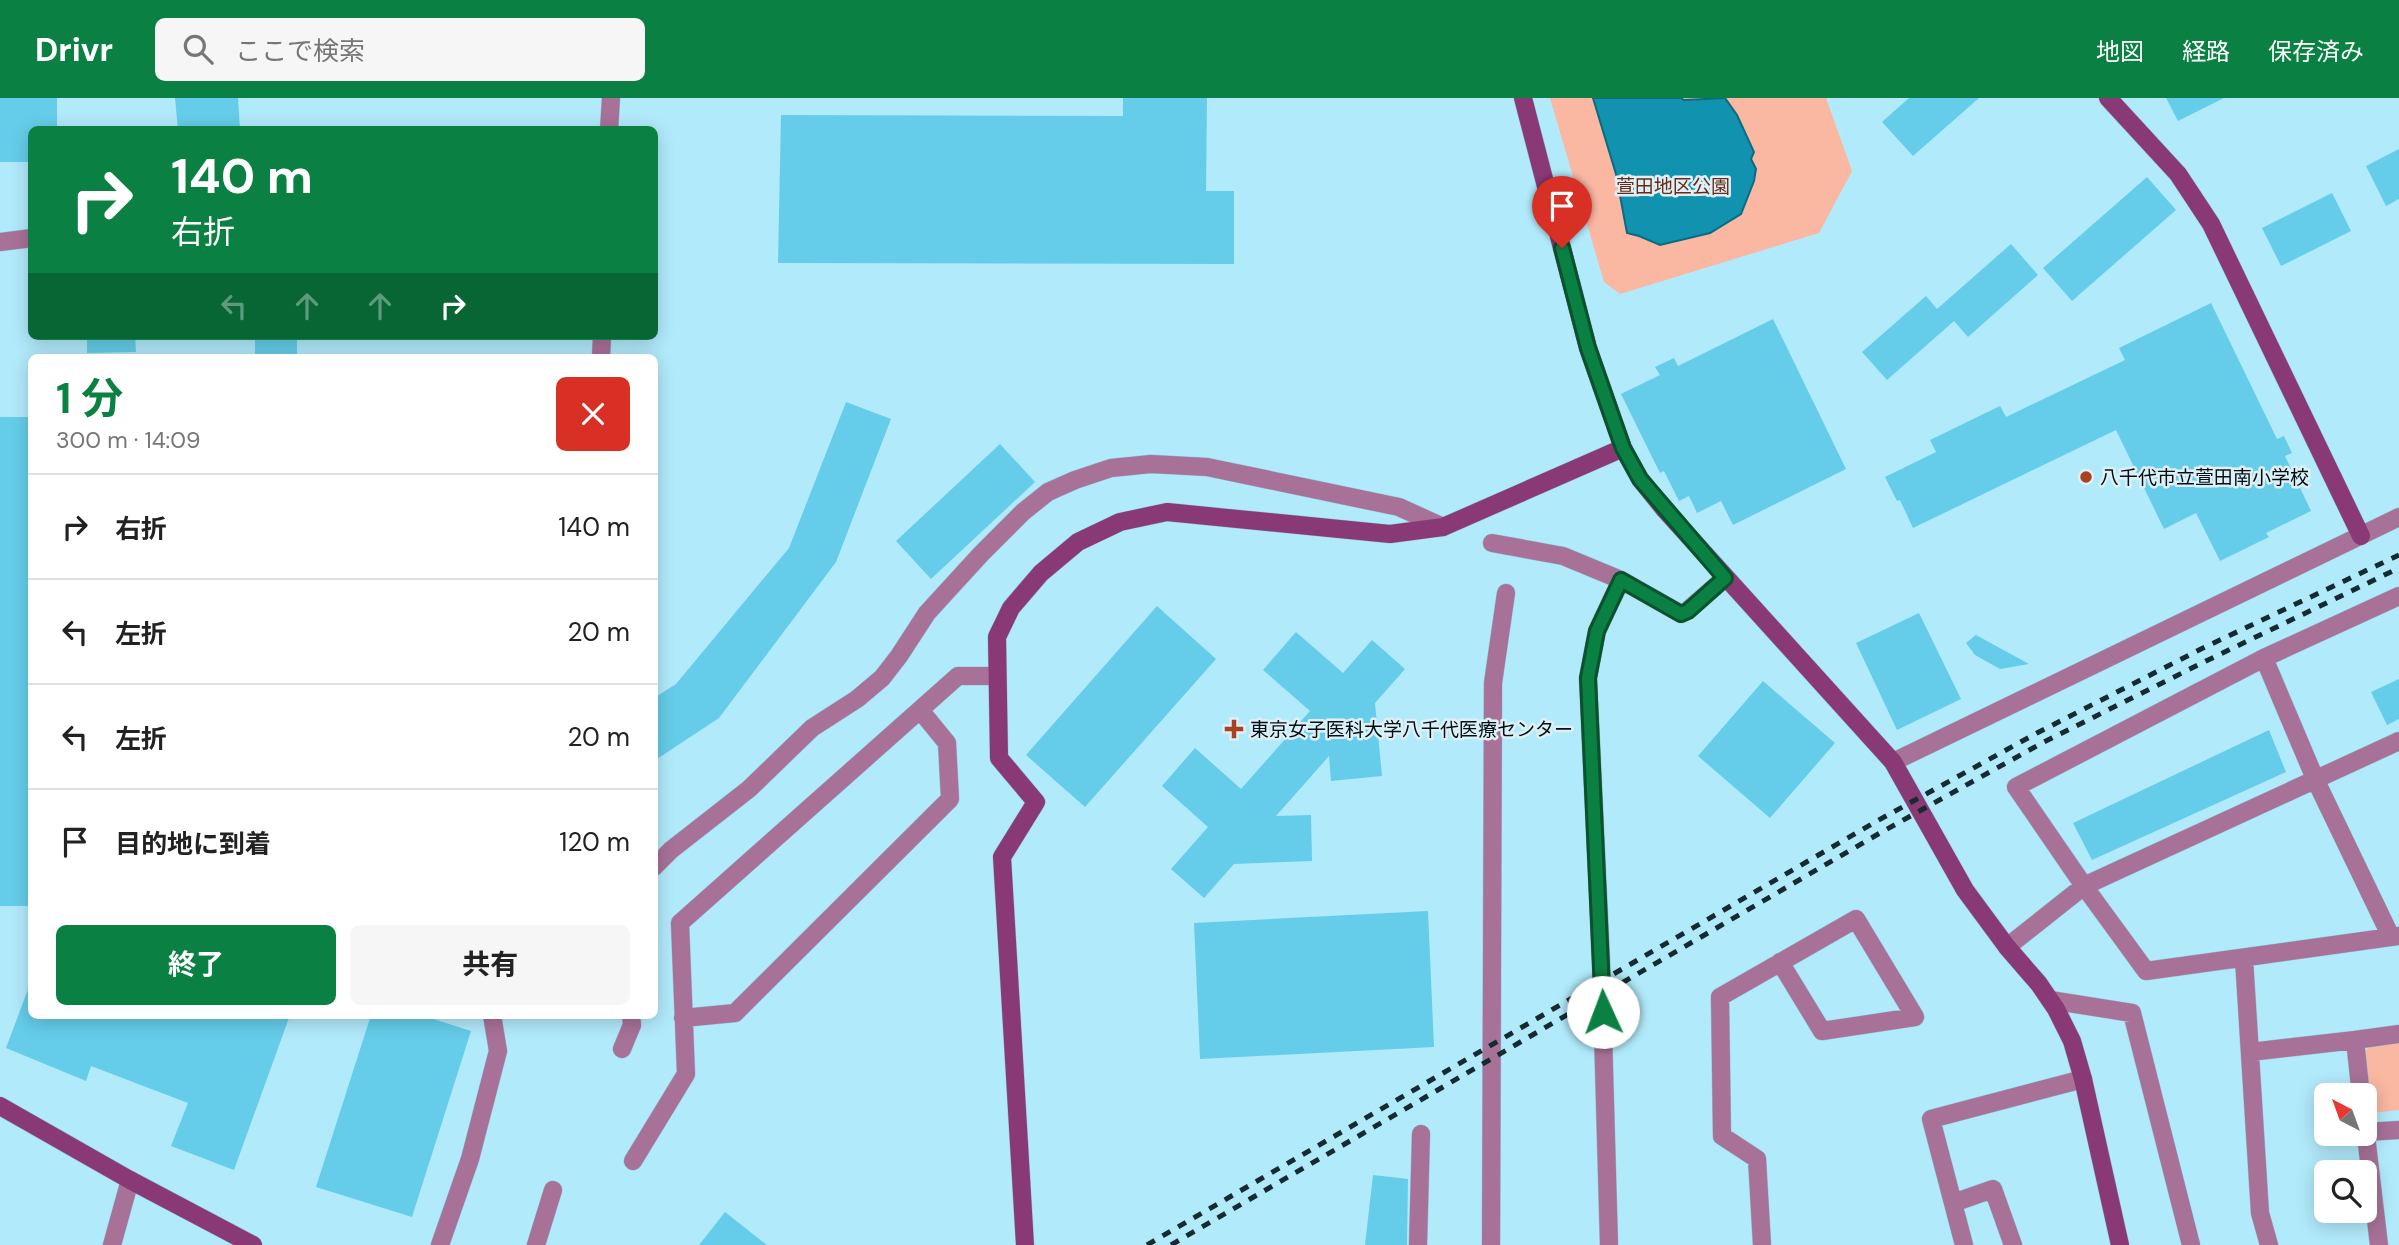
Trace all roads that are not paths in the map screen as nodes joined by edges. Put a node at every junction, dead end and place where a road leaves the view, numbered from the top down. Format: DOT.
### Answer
graph roads {
  1 [pos="611,98"];
  2 [pos="1523,98"];
  3 [pos="2108,98"];
  4 [pos="609,126"];
  5 [pos="28,238"];
  6 [pos="0,242"];
  7 [pos="1623,448"];
  8 [pos="2399,517"];
  9 [pos="1443,527"];
  10 [pos="2361,536"];
  11 [pos="1492,543"];
  12 [pos="1725,578"];
  13 [pos="1621,580"];
  14 [pos="1506,593"];
  15 [pos="2399,596"];
  16 [pos="2264,659"];
  17 [pos="998,676"];
  18 [pos="920,710"];
  19 [pos="2399,741"];
  20 [pos="1893,762"];
  21 [pos="2316,781"];
  22 [pos="658,863"];
  23 [pos="2084,886"];
  24 [pos="2395,937"];
  25 [pos="2007,947"];
  26 [pos="2244,959"];
  27 [pos="1780,962"];
  28 [pos="2050,1000"];
  29 [pos="683,1018"];
  30 [pos="493,1019"];
  31 [pos="631,1019"];
  32 [pos="2399,1034"];
  33 [pos="2355,1040"];
  34 [pos="622,1049"];
  35 [pos="2250,1052"];
  36 [pos="2082,1079"];
  37 [pos="2360,1083"];
  38 [pos="0,1107"];
  39 [pos="2377,1127"];
  40 [pos="2399,1130"];
  41 [pos="1421,1134"];
  42 [pos="2367,1146"];
  43 [pos="634,1161"];
  44 [pos="130,1180"];
  45 [pos="553,1190"];
  46 [pos="1953,1203"];
  47 [pos="112,1245"];
  48 [pos="253,1245"];
  49 [pos="440,1245"];
  50 [pos="536,1245"];
  51 [pos="1026,1245"];
  52 [pos="1418,1245"];
  53 [pos="1492,1245"];
  54 [pos="1609,1245"];
  55 [pos="1762,1245"];
  56 [pos="1965,1245"];
  57 [pos="2013,1245"];
  58 [pos="2120,1245"];
  59 [pos="2191,1245"];
  60 [pos="2269,1245"];
  61 [pos="2379,1245"];
  1 -- 4 [label="street"];
  2 -- 7 [label="street"];
  3 -- 10 [label="street"];
  5 -- 6 [label="street"];
  7 -- 9 [label="street"];
  7 -- 12 [label="street"];
  8 -- 10 [label="street"];
  9 -- 17 [label="street"];
  9 -- 22 [label="street"];
  10 -- 20 [label="street"];
  11 -- 13 [label="street"];
  12 -- 13 [label="street"];
  12 -- 20 [label="street"];
  13 -- 54 [label="street"];
  14 -- 53 [label="street"];
  15 -- 16 [label="street"];
  16 -- 21 [label="street"];
  16 -- 23 [label="street"];
  17 -- 18 [label="street"];
  17 -- 51 [label="street"];
  18 -- 29 [label="street"];
  18 -- 29 [label="street"];
  19 -- 21 [label="street"];
  20 -- 25 [label="street"];
  21 -- 23 [label="street"];
  21 -- 24 [label="street"];
  23 -- 25 [label="street"];
  23 -- 26 [label="street"];
  24 -- 26 [label="street"];
  25 -- 28 [label="street"];
  26 -- 35 [label="street"];
  27 -- 27 [label="street"];
  27 -- 55 [label="street"];
  28 -- 36 [label="street"];
  28 -- 59 [label="street"];
  29 -- 43 [label="street"];
  30 -- 49 [label="street"];
  31 -- 34 [label="street"];
  32 -- 33 [label="street"];
  33 -- 35 [label="street"];
  33 -- 37 [label="street"];
  35 -- 60 [label="street"];
  36 -- 46 [label="street"];
  36 -- 58 [label="street"];
  38 -- 44 [label="street"];
  39 -- 40 [label="street"];
  41 -- 52 [label="street"];
  42 -- 61 [label="street"];
  44 -- 47 [label="street"];
  44 -- 48 [label="street"];
  45 -- 50 [label="street"];
  46 -- 56 [label="street"];
  46 -- 57 [label="street"];
}
